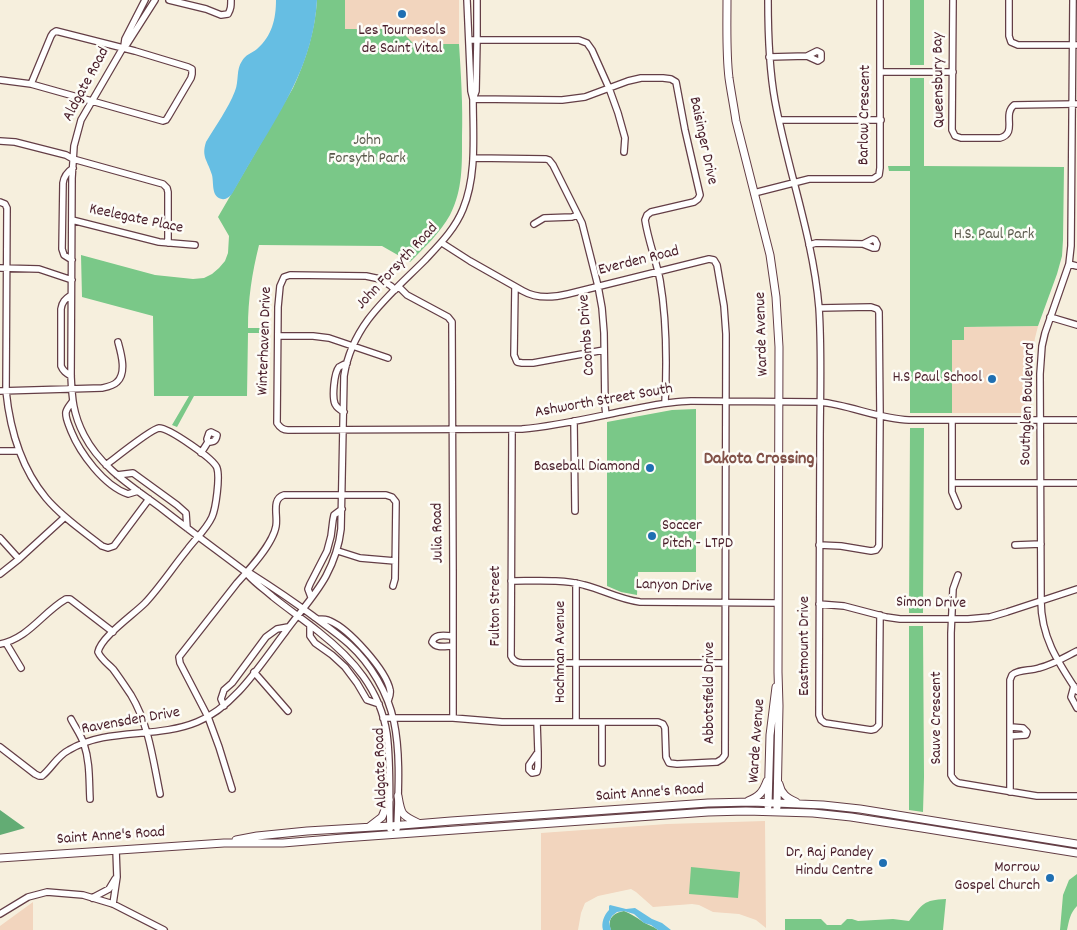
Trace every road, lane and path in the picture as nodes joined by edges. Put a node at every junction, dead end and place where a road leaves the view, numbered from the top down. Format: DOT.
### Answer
graph roads {
  1 [pos="145,0"];
  2 [pos="155,0"];
  3 [pos="169,0"];
  4 [pos="231,0"];
  5 [pos="467,0"];
  6 [pos="476,0"];
  7 [pos="727,0"];
  8 [pos="768,0"];
  9 [pos="880,0"];
  10 [pos="953,0"];
  11 [pos="1009,0"];
  12 [pos="1072,0"];
  13 [pos="469,40"];
  14 [pos="477,40"];
  15 [pos="1074,45"];
  16 [pos="123,47"];
  17 [pos="769,56"];
  18 [pos="806,56"];
  19 [pos="880,72"];
  20 [pos="952,72"];
  21 [pos="0,80"];
  22 [pos="31,84"];
  23 [pos="609,88"];
  24 [pos="473,99"];
  25 [pos="91,101"];
  26 [pos="1074,104"];
  27 [pos="779,120"];
  28 [pos="880,120"];
  29 [pos="0,140"];
  30 [pos="624,152"];
  31 [pos="472,158"];
  32 [pos="73,159"];
  33 [pos="1075,163"];
  34 [pos="73,168"];
  35 [pos="794,182"];
  36 [pos="754,193"];
  37 [pos="0,202"];
  38 [pos="578,216"];
  39 [pos="72,220"];
  40 [pos="534,224"];
  41 [pos="168,243"];
  42 [pos="442,243"];
  43 [pos="862,244"];
  44 [pos="195,245"];
  45 [pos="809,245"];
  46 [pos="72,260"];
  47 [pos="1069,264"];
  48 [pos="1077,266"];
  49 [pos="3,268"];
  50 [pos="658,272"];
  51 [pos="72,280"];
  52 [pos="514,286"];
  53 [pos="598,286"];
  54 [pos="397,288"];
  55 [pos="72,295"];
  56 [pos="819,308"];
  57 [pos="1050,317"];
  58 [pos="1077,325"];
  59 [pos="3,328"];
  60 [pos="278,336"];
  61 [pos="118,342"];
  62 [pos="353,346"];
  63 [pos="604,350"];
  64 [pos="388,358"];
  65 [pos="347,363"];
  66 [pos="71,376"];
  67 [pos="72,390"];
  68 [pos="3,391"];
  69 [pos="726,401"];
  70 [pos="72,402"];
  71 [pos="778,402"];
  72 [pos="820,402"];
  73 [pos="665,403"];
  74 [pos="344,412"];
  75 [pos="606,415"];
  76 [pos="880,415"];
  77 [pos="1040,420"];
  78 [pos="1077,420"];
  79 [pos="574,421"];
  80 [pos="952,421"];
  81 [pos="343,430"];
  82 [pos="452,430"];
  83 [pos="512,430"];
  84 [pos="208,442"];
  85 [pos="0,451"];
  86 [pos="18,451"];
  87 [pos="201,453"];
  88 [pos="106,465"];
  89 [pos="116,475"];
  90 [pos="952,483"];
  91 [pos="1040,483"];
  92 [pos="1077,483"];
  93 [pos="138,491"];
  94 [pos="342,495"];
  95 [pos="149,499"];
  96 [pos="958,506"];
  97 [pos="342,509"];
  98 [pos="575,511"];
  99 [pos="64,517"];
  100 [pos="187,528"];
  101 [pos="198,536"];
  102 [pos="0,538"];
  103 [pos="1041,544"];
  104 [pos="819,545"];
  105 [pos="1015,545"];
  106 [pos="338,551"];
  107 [pos="19,559"];
  108 [pos="395,561"];
  109 [pos="247,573"];
  110 [pos="0,574"];
  111 [pos="958,575"];
  112 [pos="511,581"];
  113 [pos="576,583"];
  114 [pos="393,586"];
  115 [pos="1077,589"];
  116 [pos="312,597"];
  117 [pos="1041,601"];
  118 [pos="778,602"];
  119 [pos="725,603"];
  120 [pos="819,604"];
  121 [pos="303,609"];
  122 [pos="297,616"];
  123 [pos="880,616"];
  124 [pos="952,620"];
  125 [pos="310,626"];
  126 [pos="288,627"];
  127 [pos="113,632"];
  128 [pos="453,636"];
  129 [pos="3,643"];
  130 [pos="453,646"];
  131 [pos="1077,651"];
  132 [pos="1057,660"];
  133 [pos="576,663"];
  134 [pos="725,663"];
  135 [pos="21,668"];
  136 [pos="254,672"];
  137 [pos="778,672"];
  138 [pos="1075,688"];
  139 [pos="379,704"];
  140 [pos="224,706"];
  141 [pos="1077,708"];
  142 [pos="288,711"];
  143 [pos="208,717"];
  144 [pos="384,718"];
  145 [pos="393,718"];
  146 [pos="452,718"];
  147 [pos="71,719"];
  148 [pos="537,722"];
  149 [pos="576,722"];
  150 [pos="602,722"];
  151 [pos="1011,727"];
  152 [pos="147,732"];
  153 [pos="1011,736"];
  154 [pos="84,742"];
  155 [pos="0,747"];
  156 [pos="538,752"];
  157 [pos="602,763"];
  158 [pos="777,774"];
  159 [pos="769,779"];
  160 [pos="232,789"];
  161 [pos="1010,792"];
  162 [pos="160,794"];
  163 [pos="398,796"];
  164 [pos="1077,796"];
  165 [pos="90,799"];
  166 [pos="389,800"];
  167 [pos="734,803"];
  168 [pos="768,803"];
  169 [pos="777,803"];
  170 [pos="804,804"];
  171 [pos="768,812"];
  172 [pos="776,812"];
  173 [pos="421,824"];
  174 [pos="394,826"];
  175 [pos="369,827"];
  176 [pos="394,834"];
  177 [pos="224,843"];
  178 [pos="1077,844"];
  179 [pos="116,850"];
  180 [pos="1077,853"];
  181 [pos="0,858"];
  182 [pos="117,877"];
  183 [pos="92,898"];
  184 [pos="113,904"];
  185 [pos="0,914"];
  186 [pos="164,930"];
  1 -- 16 [label="street, Aldgate Road"];
  2 -- 16 [label="street, Aldgate Road"];
  3 -- 4 [label="street"];
  5 -- 13 [label="street, John Forsyth Road"];
  6 -- 14 [label="street, John Forsyth Road"];
  7 -- 36 [label="main road, Warde Avenue"];
  8 -- 17 [label="street"];
  9 -- 19 [label="street, Barlow Crescent"];
  10 -- 20 [label="street, Queensbury Bay"];
  11 -- 15 [label="street"];
  12 -- 15 [label="street, Southglen Boulevard"];
  13 -- 14 [label="street"];
  13 -- 24 [label="street, John Forsyth Road"];
  14 -- 23 [label="street"];
  14 -- 24 [label="street, John Forsyth Road"];
  15 -- 26 [label="street, Southglen Boulevard"];
  16 -- 22 [label="street"];
  16 -- 25 [label="street, Aldgate Road"];
  16 -- 25 [label="street"];
  17 -- 18 [label="street"];
  17 -- 27 [label="street"];
  19 -- 20 [label="street"];
  19 -- 28 [label="street, Barlow Crescent"];
  20 -- 26 [label="street, Queensbury Bay"];
  21 -- 22 [label="street"];
  22 -- 25 [label="street"];
  23 -- 24 [label="street, Baisinger Drive"];
  23 -- 30 [label="street"];
  23 -- 50 [label="street, Baisinger Drive"];
  24 -- 31 [label="street, John Forsyth Road"];
  25 -- 32 [label="street, Aldgate Road"];
  26 -- 33 [label="street, Southglen Boulevard"];
  27 -- 28 [label="street"];
  27 -- 35 [label="street"];
  28 -- 35 [label="street, Barlow Crescent"];
  29 -- 32 [label="street"];
  31 -- 38 [label="street, Coombs Drive"];
  31 -- 42 [label="street, John Forsyth Road"];
  32 -- 34 [label="street, Aldgate Road"];
  32 -- 41 [label="street"];
  33 -- 47 [label="street, Southglen Boulevard"];
  34 -- 39 [label="street, Aldgate Road"];
  34 -- 46 [label="street, Aldgate Road"];
  35 -- 36 [label="street, Barlow Crescent"];
  35 -- 45 [label="street"];
  36 -- 71 [label="main road, Warde Avenue"];
  37 -- 49 [label="street"];
  38 -- 40 [label="street"];
  38 -- 53 [label="street, Coombs Drive"];
  39 -- 41 [label="street, Keelegate Place"];
  39 -- 46 [label="street, Aldgate Road"];
  41 -- 44 [label="street, Keelegate Place"];
  42 -- 52 [label="street, Everden Road"];
  42 -- 54 [label="street, John Forsyth Road"];
  43 -- 45 [label="street"];
  45 -- 56 [label="street"];
  46 -- 51 [label="street, Aldgate Road"];
  47 -- 48 [label="street"];
  47 -- 57 [label="street, Southglen Boulevard"];
  49 -- 51 [label="street"];
  49 -- 59 [label="street"];
  50 -- 53 [label="street, Everden Road"];
  50 -- 69 [label="street, Everden Road"];
  50 -- 73 [label="street, Baisinger Drive"];
  51 -- 55 [label="street, Aldgate Road"];
  52 -- 53 [label="street, Everden Road"];
  52 -- 63 [label="street"];
  53 -- 63 [label="street, Coombs Drive"];
  54 -- 60 [label="street, Winterhaven Drive"];
  54 -- 62 [label="street, John Forsyth Road"];
  54 -- 82 [label="street, Julia Road"];
  55 -- 66 [label="street, Aldgate Road"];
  55 -- 66 [label="street, Aldgate Road"];
  56 -- 72 [label="street"];
  56 -- 76 [label="street"];
  57 -- 58 [label="street"];
  57 -- 77 [label="street, Southglen Boulevard"];
  59 -- 68 [label="street"];
  60 -- 62 [label="street"];
  60 -- 81 [label="street, Winterhaven Drive"];
  61 -- 67 [label="street"];
  62 -- 64 [label="street"];
  62 -- 65 [label="street, John Forsyth Road"];
  63 -- 75 [label="street, Coombs Drive"];
  65 -- 74 [label="street, John Forsyth Road"];
  65 -- 74 [label="street, John Forsyth Road"];
  66 -- 67 [label="street, Aldgate Road"];
  67 -- 68 [label="street"];
  67 -- 70 [label="street, Aldgate Road"];
  68 -- 86 [label="street"];
  69 -- 71 [label="street, Ashworth Street South"];
  69 -- 73 [label="street, Ashworth Street South"];
  69 -- 119 [label="street, Abbotsfield Drive"];
  70 -- 88 [label="street, Aldgate Road"];
  70 -- 93 [label="street, Aldgate Road"];
  71 -- 72 [label="street, Ashworth Street South"];
  71 -- 118 [label="main road, Warde Avenue"];
  72 -- 76 [label="street, Ashworth Street South"];
  72 -- 104 [label="street, Eastmount Drive"];
  73 -- 75 [label="street, Ashworth Street South"];
  74 -- 81 [label="street, John Forsyth Road"];
  75 -- 79 [label="street, Ashworth Street South"];
  76 -- 80 [label="street, Ashworth Street South"];
  76 -- 104 [label="street"];
  77 -- 78 [label="street, Ashworth Street South"];
  77 -- 80 [label="street, Ashworth Street South"];
  77 -- 91 [label="street, Southglen Boulevard"];
  79 -- 83 [label="street, Ashworth Street South"];
  79 -- 98 [label="street"];
  80 -- 90 [label="street"];
  81 -- 82 [label="street, Ashworth Street South"];
  81 -- 94 [label="street, John Forsyth Road"];
  82 -- 83 [label="street, Ashworth Street South"];
  82 -- 128 [label="street, Julia Road"];
  83 -- 112 [label="street, Fulton Street"];
  84 -- 87 [label="street"];
  85 -- 86 [label="street"];
  86 -- 99 [label="street"];
  87 -- 88 [label="street"];
  87 -- 101 [label="street"];
  88 -- 89 [label="street, Aldgate Road"];
  89 -- 93 [label="street, Aldgate Road"];
  89 -- 100 [label="street"];
  90 -- 91 [label="street"];
  90 -- 96 [label="street"];
  91 -- 92 [label="street"];
  91 -- 103 [label="street, Southglen Boulevard"];
  93 -- 95 [label="street, Aldgate Road"];
  94 -- 97 [label="street, John Forsyth Road"];
  94 -- 108 [label="street"];
  94 -- 109 [label="street"];
  95 -- 99 [label="street"];
  95 -- 100 [label="street, Aldgate Road"];
  97 -- 106 [label="street, John Forsyth Road"];
  97 -- 116 [label="street, John Forsyth Road"];
  99 -- 107 [label="street"];
  100 -- 101 [label="street, Aldgate Road"];
  101 -- 109 [label="street, Aldgate Road"];
  101 -- 127 [label="street"];
  102 -- 107 [label="street"];
  103 -- 105 [label="street"];
  103 -- 117 [label="street, Southglen Boulevard"];
  104 -- 120 [label="street, Eastmount Drive"];
  106 -- 108 [label="street"];
  106 -- 116 [label="street, John Forsyth Road"];
  107 -- 110 [label="street"];
  108 -- 114 [label="street"];
  109 -- 121 [label="street, Aldgate Road"];
  109 -- 122 [label="street, Aldgate Road"];
  109 -- 143 [label="street"];
  111 -- 124 [label="street, Sauve Crescent"];
  112 -- 113 [label="street, Lanyon Drive"];
  112 -- 133 [label="street, Fulton Street"];
  113 -- 119 [label="street, Lanyon Drive"];
  113 -- 133 [label="street, Hochman Avenue"];
  115 -- 117 [label="street, Simon Drive"];
  116 -- 121 [label="street, John Forsyth Road"];
  117 -- 124 [label="street, Simon Drive"];
  117 -- 132 [label="street, Southglen Boulevard"];
  118 -- 119 [label="street, Lanyon Drive"];
  118 -- 137 [label="main road, Warde Avenue"];
  119 -- 134 [label="street, Abbotsfield Drive"];
  120 -- 123 [label="street, Simon Drive"];
  120 -- 123 [label="street, Eastmount Drive"];
  121 -- 122 [label="street, John Forsyth Road"];
  121 -- 145 [label="street, Aldgate Road"];
  122 -- 125 [label="street, Aldgate Road"];
  122 -- 126 [label="street, Ravensden Drive"];
  123 -- 124 [label="street, Simon Drive"];
  124 -- 161 [label="street, Sauve Crescent"];
  125 -- 139 [label="street, Aldgate Road"];
  125 -- 139 [label="street, Aldgate Road"];
  126 -- 136 [label="street, Ravensden Drive"];
  126 -- 140 [label="street, Ravensden Drive"];
  127 -- 129 [label="street"];
  127 -- 152 [label="street"];
  128 -- 130 [label="street, Julia Road"];
  128 -- 130 [label="street"];
  129 -- 135 [label="street"];
  130 -- 146 [label="street, Julia Road"];
  131 -- 132 [label="street"];
  132 -- 138 [label="street, Southglen Boulevard"];
  132 -- 151 [label="street"];
  133 -- 134 [label="street, Fulton Street"];
  133 -- 149 [label="street, Hochman Avenue"];
  134 -- 150 [label="street, Abbotsfield Drive"];
  136 -- 140 [label="street, Ravensden Drive"];
  136 -- 142 [label="street"];
  137 -- 158 [label="main road, Warde Avenue"];
  137 -- 159 [label="main road, Warde Avenue"];
  138 -- 141 [label="street, Southglen Boulevard"];
  139 -- 144 [label="street, Aldgate Road"];
  140 -- 143 [label="street, Ravensden Drive"];
  143 -- 152 [label="street, Ravensden Drive"];
  143 -- 160 [label="street"];
  144 -- 145 [label="street, Abbotsfield Drive"];
  144 -- 166 [label="street, Aldgate Road"];
  145 -- 146 [label="street, Abbotsfield Drive"];
  145 -- 163 [label="street, Aldgate Road"];
  146 -- 148 [label="street, Abbotsfield Drive"];
  147 -- 154 [label="street"];
  148 -- 149 [label="street, Abbotsfield Drive"];
  148 -- 156 [label="street"];
  149 -- 150 [label="street, Abbotsfield Drive"];
  150 -- 157 [label="street"];
  151 -- 153 [label="street"];
  151 -- 153 [label="street"];
  152 -- 154 [label="street, Ravensden Drive"];
  152 -- 162 [label="street"];
  153 -- 161 [label="street"];
  154 -- 155 [label="street, Ravensden Drive"];
  154 -- 165 [label="street"];
  158 -- 169 [label="main road, Warde Avenue"];
  158 -- 170 [label="main road"];
  159 -- 167 [label="main road"];
  159 -- 168 [label="main road, Warde Avenue"];
  161 -- 164 [label="street, Sauve Crescent"];
  163 -- 173 [label="main road"];
  163 -- 174 [label="street, Aldgate Road"];
  166 -- 174 [label="street, Aldgate Road"];
  166 -- 175 [label="main road"];
  167 -- 168 [label="main road, Saint Anne's Road"];
  167 -- 173 [label="main road, Saint Anne's Road"];
  168 -- 169 [label="main road, Saint Anne's Road"];
  168 -- 171 [label="main road, Warde Avenue"];
  169 -- 170 [label="main road, Saint Anne's Road"];
  169 -- 172 [label="main road, Warde Avenue"];
  170 -- 178 [label="main road, Saint Anne's Road"];
  171 -- 172 [label="main road, Saint Anne's Road"];
  171 -- 176 [label="main road, Saint Anne's Road"];
  172 -- 180 [label="main road, Saint Anne's Road"];
  173 -- 174 [label="main road, Saint Anne's Road"];
  174 -- 175 [label="main road, Saint Anne's Road"];
  174 -- 176 [label="street, Aldgate Road"];
  175 -- 177 [label="main road, Saint Anne's Road"];
  176 -- 177 [label="main road, Saint Anne's Road"];
  177 -- 179 [label="main road, Saint Anne's Road"];
  179 -- 181 [label="main road, Saint Anne's Road"];
  179 -- 182 [label="street"];
  182 -- 183 [label="street"];
  182 -- 184 [label="street"];
  183 -- 184 [label="street"];
  183 -- 185 [label="street"];
  184 -- 186 [label="street"];
}
